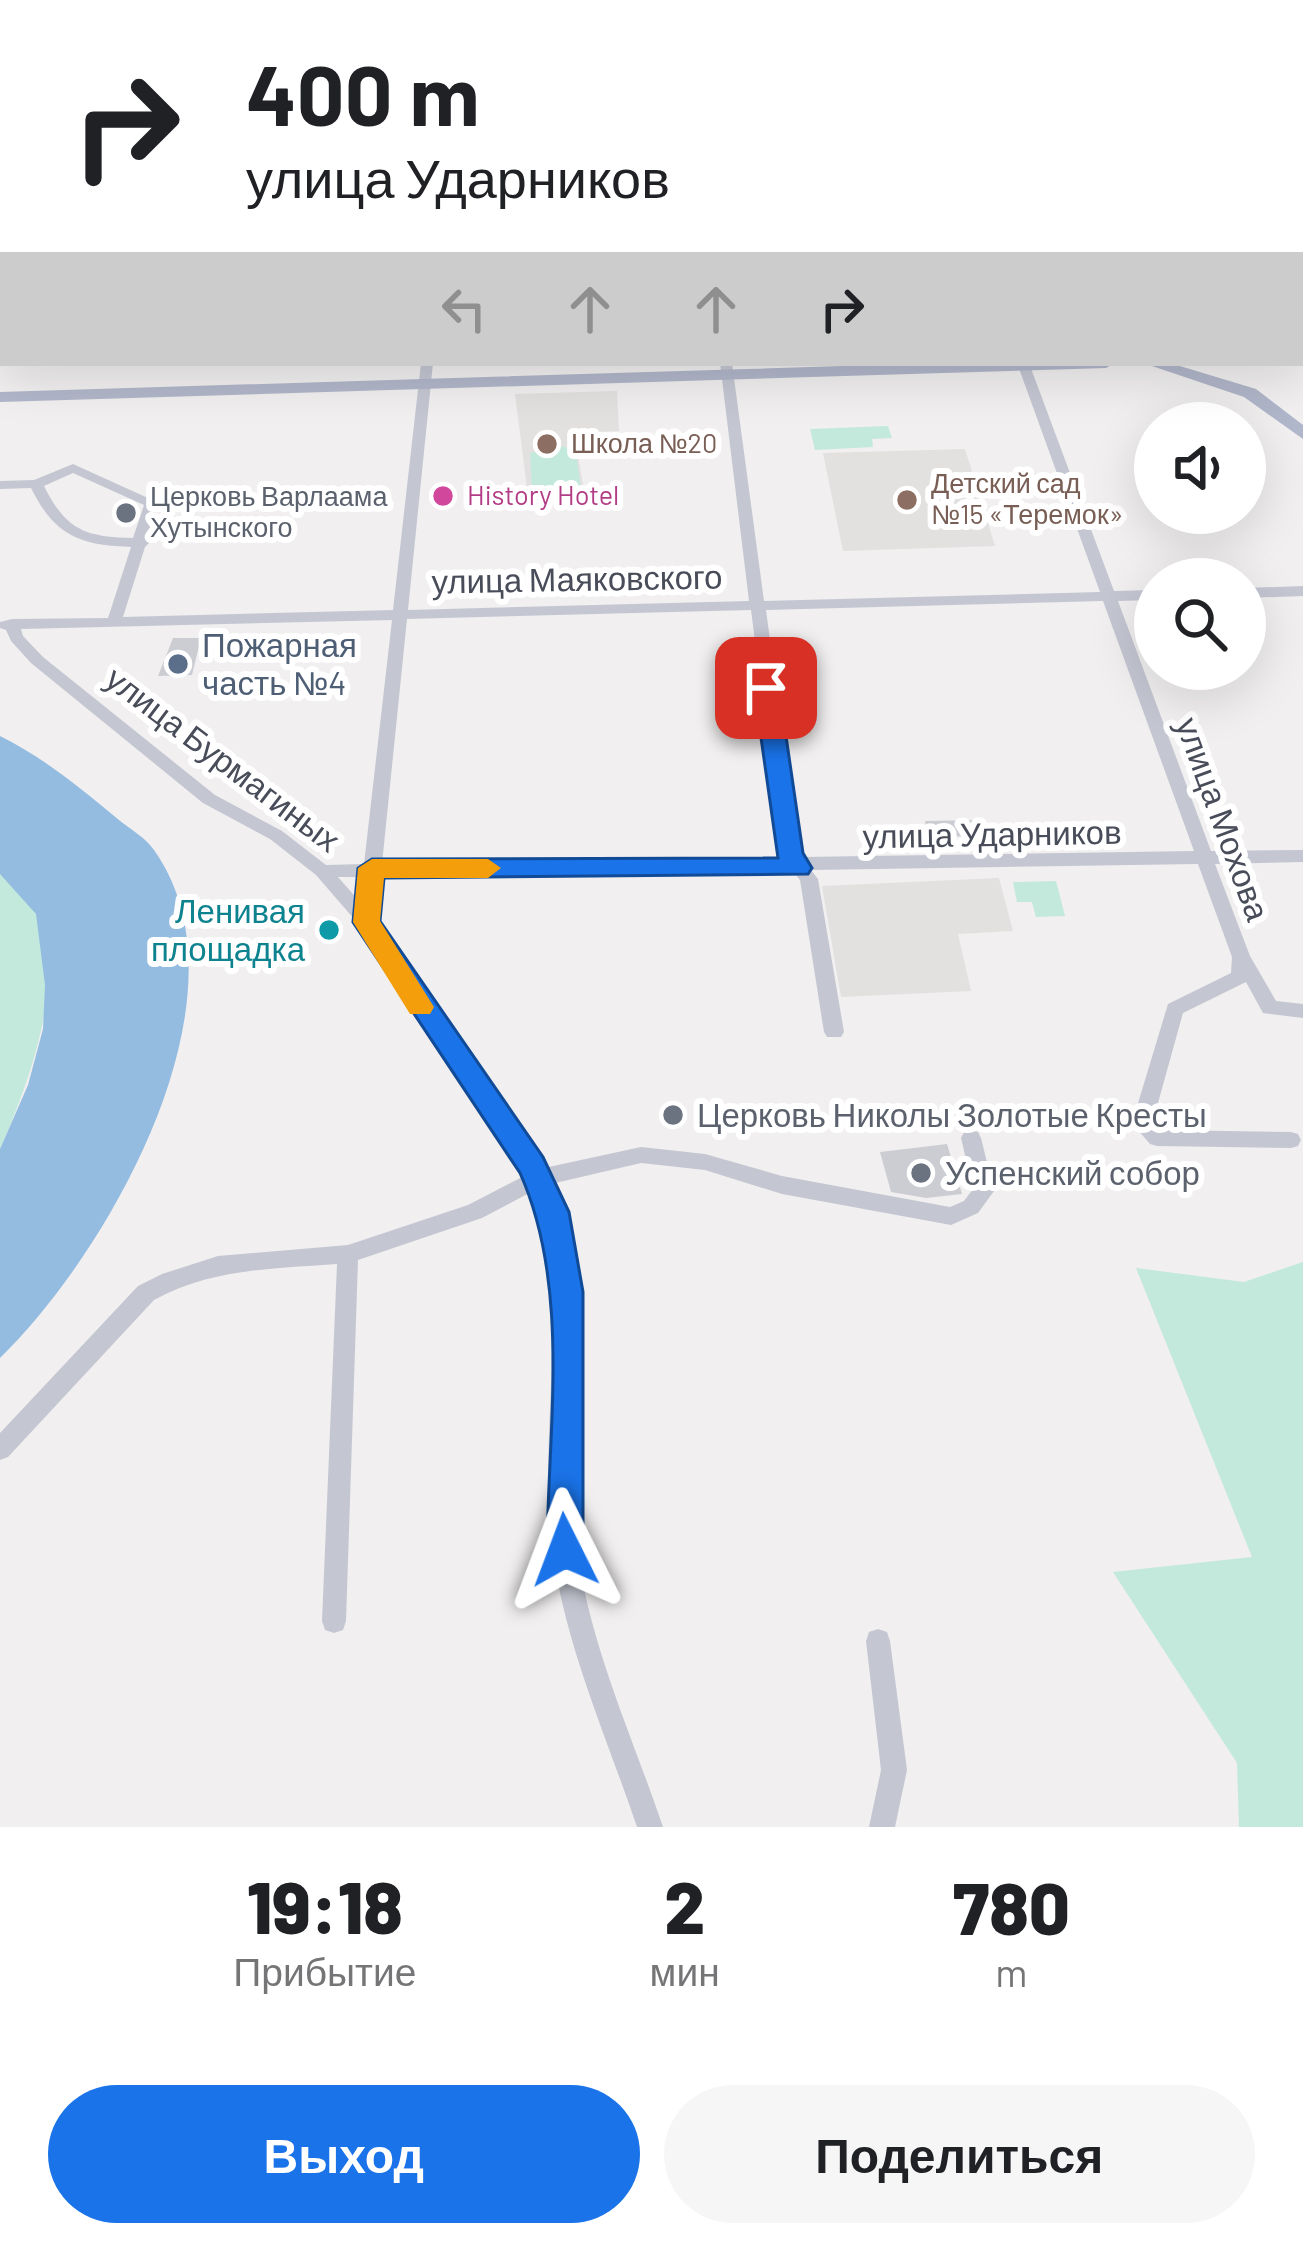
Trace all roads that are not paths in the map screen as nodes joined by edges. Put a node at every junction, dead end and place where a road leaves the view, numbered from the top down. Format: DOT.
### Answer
graph roads {
  1 [pos="426,366"];
  2 [pos="905,366"];
  3 [pos="1025,366"];
  4 [pos="1162,366"];
  5 [pos="1192,366"];
  6 [pos="727,369"];
  7 [pos="423,384"];
  8 [pos="0,397"];
  9 [pos="1303,415"];
  10 [pos="1303,434"];
  11 [pos="37,484"];
  12 [pos="0,485"];
  13 [pos="142,543"];
  14 [pos="1303,591"];
  15 [pos="1266,592"];
  16 [pos="1134,595"];
  17 [pos="1110,596"];
  18 [pos="757,605"];
  19 [pos="397,613"];
  20 [pos="114,622"];
  21 [pos="6,625"];
  22 [pos="1303,856"];
  23 [pos="1205,860"];
  24 [pos="372,868"];
  25 [pos="799,868"];
  26 [pos="322,871"];
  27 [pos="367,922"];
  28 [pos="1241,957"];
  29 [pos="1303,1011"];
  30 [pos="834,1032"];
  31 [pos="971,1138"];
  32 [pos="1292,1140"];
  33 [pos="539,1178"];
  34 [pos="348,1254"];
  35 [pos="0,1449"];
  36 [pos="334,1621"];
  37 [pos="878,1641"];
  38 [pos="650,1827"];
  39 [pos="882,1827"];
  1 -- 7 [label="street"];
  2 -- 6 [label="main road"];
  3 -- 17 [label="street, улица Мохова"];
  4 -- 10 [label="main road"];
  5 -- 9 [label="main road"];
  6 -- 7 [label="main road"];
  6 -- 18 [label="street"];
  7 -- 8 [label="main road"];
  7 -- 19 [label="street"];
  11 -- 12 [label="street"];
  11 -- 13 [label="street"];
  11 -- 13 [label="street"];
  13 -- 20 [label="street"];
  14 -- 15 [label="street"];
  16 -- 17 [label="street, улица Маяковского"];
  17 -- 18 [label="street, улица Маяковского"];
  17 -- 23 [label="street, улица Мохова"];
  18 -- 19 [label="street, улица Маяковского"];
  18 -- 25 [label="street"];
  19 -- 20 [label="street, улица Маяковского"];
  19 -- 24 [label="street"];
  20 -- 21 [label="street, улица Маяковского"];
  21 -- 26 [label="street, улица Бурмагиных"];
  22 -- 23 [label="street, улица Ударников"];
  23 -- 25 [label="street, улица Ударников"];
  23 -- 28 [label="street, улица Мохова"];
  24 -- 25 [label="street, улица Ударников"];
  24 -- 26 [label="street, улица Ударников"];
  24 -- 27 [label="street"];
  25 -- 30 [label="street"];
  26 -- 27 [label="street, улица Бурмагиных"];
  27 -- 33 [label="street, улица Бурмагиных"];
  28 -- 29 [label="street, улица Мохова"];
  28 -- 32 [label="street"];
  31 -- 33 [label="street"];
  33 -- 34 [label="street"];
  33 -- 38 [label="street, улица Бурмагиных"];
  34 -- 35 [label="street"];
  34 -- 36 [label="street"];
  37 -- 39 [label="street"];
}
